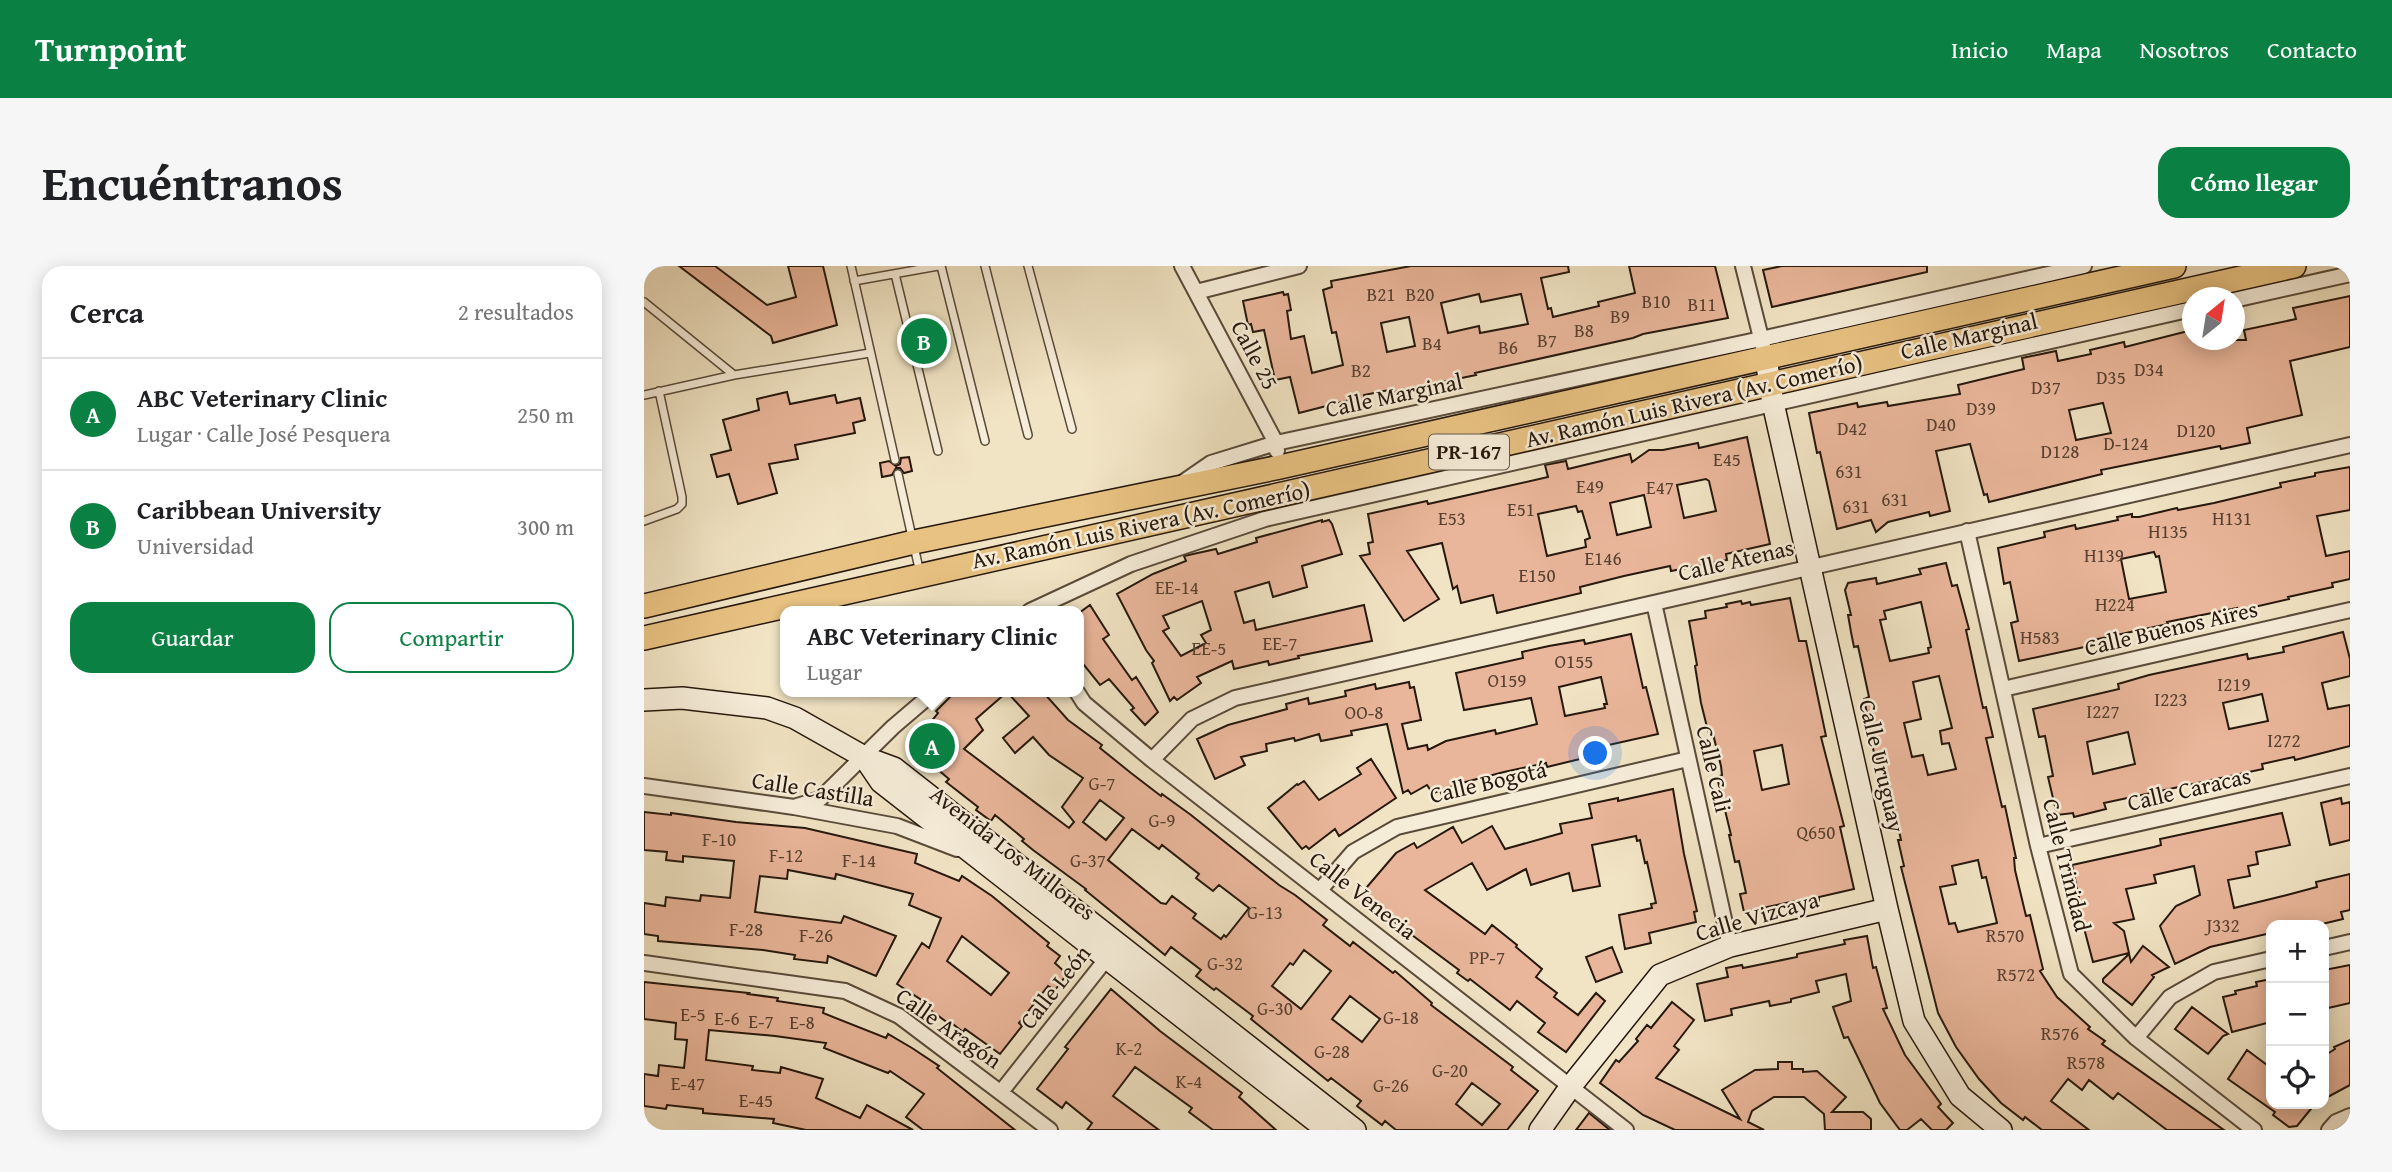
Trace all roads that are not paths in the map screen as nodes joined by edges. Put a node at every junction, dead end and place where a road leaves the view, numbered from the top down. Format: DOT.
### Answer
graph roads {
  1 [pos="851,266"];
  2 [pos="940,266"];
  3 [pos="985,266"];
  4 [pos="1028,266"];
  5 [pos="1182,266"];
  6 [pos="1299,266"];
  7 [pos="1742,266"];
  8 [pos="2084,266"];
  9 [pos="2174,266"];
  10 [pos="2294,266"];
  11 [pos="895,274"];
  12 [pos="2350,274"];
  13 [pos="854,281"];
  14 [pos="1196,292"];
  15 [pos="2245,298"];
  16 [pos="644,302"];
  17 [pos="2182,311"];
  18 [pos="1764,349"];
  19 [pos="870,353"];
  20 [pos="734,375"];
  21 [pos="659,391"];
  22 [pos="1771,393"];
  23 [pos="644,394"];
  24 [pos="1072,429"];
  25 [pos="1028,435"];
  26 [pos="985,441"];
  27 [pos="1276,443"];
  28 [pos="2350,445"];
  29 [pos="938,451"];
  30 [pos="895,460"];
  31 [pos="1280,467"];
  32 [pos="898,474"];
  33 [pos="1172,489"];
  34 [pos="644,521"];
  35 [pos="1967,531"];
  36 [pos="914,542"];
  37 [pos="1810,567"];
  38 [pos="920,574"];
  39 [pos="1654,603"];
  40 [pos="644,606"];
  41 [pos="780,606"];
  42 [pos="782,606"];
  43 [pos="1041,606"];
  44 [pos="2350,610"];
  45 [pos="644,638"];
  46 [pos="2003,690"];
  47 [pos="928,697"];
  48 [pos="1080,697"];
  49 [pos="644,700"];
  50 [pos="864,757"];
  51 [pos="1688,758"];
  52 [pos="1152,760"];
  53 [pos="2350,776"];
  54 [pos="644,786"];
  55 [pos="794,807"];
  56 [pos="2038,846"];
  57 [pos="971,854"];
  58 [pos="1320,890"];
  59 [pos="1887,909"];
  60 [pos="2350,942"];
  61 [pos="1730,946"];
  62 [pos="2329,947"];
  63 [pos="1112,951"];
  64 [pos="2266,960"];
  65 [pos="644,963"];
  66 [pos="2136,1038"];
  67 [pos="1571,1086"];
  68 [pos="1001,1091"];
  69 [pos="2350,1116"];
  70 [pos="1051,1130"];
  71 [pos="1327,1130"];
  72 [pos="1355,1130"];
  73 [pos="1540,1130"];
  74 [pos="1626,1130"];
  75 [pos="2001,1130"];
  76 [pos="2254,1130"];
  77 [pos="2329,1130"];
  1 -- 13 [label="lane"];
  2 -- 11 [label="lane"];
  2 -- 26 [label="lane"];
  3 -- 25 [label="lane"];
  4 -- 24 [label="lane"];
  5 -- 14 [label="street, Calle 25"];
  6 -- 14 [label="street"];
  7 -- 18 [label="street"];
  8 -- 18 [label="street, Calle Marginal"];
  9 -- 18 [label="main road, Av. Ramón Luis Rivera (Av. Comerío) / PR-167"];
  10 -- 22 [label="main road, Av. Ramón Luis Rivera (Av. Comerío) / PR-167"];
  11 -- 13 [label="lane"];
  11 -- 29 [label="lane"];
  12 -- 15 [label="street"];
  13 -- 19 [label="lane"];
  14 -- 27 [label="street, Calle 25"];
  16 -- 20 [label="lane"];
  17 -- 22 [label="street, Calle Marginal"];
  18 -- 22 [label="street, Calle Uruguay"];
  18 -- 27 [label="street, Calle Marginal"];
  18 -- 31 [label="main road, Av. Ramón Luis Rivera (Av. Comerío) / PR-167"];
  19 -- 20 [label="lane"];
  19 -- 30 [label="lane"];
  20 -- 21 [label="lane"];
  21 -- 23 [label="lane"];
  21 -- 34 [label="lane"];
  22 -- 37 [label="street, Calle Uruguay"];
  22 -- 38 [label="main road, Av. Ramón Luis Rivera (Av. Comerío) / PR-167"];
  22 -- 43 [label="street, Calle Marginal"];
  27 -- 31 [label="street, Calle 25"];
  27 -- 33 [label="street, Calle Marginal"];
  28 -- 35 [label="street, Calle Atenas"];
  31 -- 33 [label="main road, Av. Ramón Luis Rivera (Av. Comerío) / PR-167"];
  32 -- 36 [label="lane"];
  33 -- 36 [label="main road, Av. Ramón Luis Rivera (Av. Comerío) / PR-167"];
  35 -- 37 [label="street, Calle Atenas"];
  35 -- 46 [label="street, Calle Trinidad"];
  36 -- 38 [label="lane"];
  36 -- 40 [label="main road, Av. Ramón Luis Rivera (Av. Comerío) / PR-167"];
  37 -- 39 [label="street, Calle Atenas"];
  37 -- 59 [label="street, Calle Uruguay"];
  38 -- 42 [label="main road, Av. Ramón Luis Rivera (Av. Comerío) / PR-167"];
  39 -- 51 [label="street, Calle Cali"];
  39 -- 52 [label="street, Calle Atenas"];
  41 -- 45 [label="main road, Av. Ramón Luis Rivera (Av. Comerío) / PR-167"];
  44 -- 46 [label="street, Calle Buenos Aires"];
  46 -- 56 [label="street, Calle Trinidad"];
  47 -- 50 [label="street"];
  48 -- 52 [label="street, Calle Venecia"];
  49 -- 50 [label="street"];
  50 -- 55 [label="street"];
  50 -- 57 [label="street, Avenida Los Millones"];
  50 -- 63 [label="street, Avenida Los Millones"];
  51 -- 58 [label="street, Calle Bogotá"];
  51 -- 61 [label="street, Calle Cali"];
  52 -- 58 [label="street, Calle Venecia"];
  53 -- 56 [label="street, Calle Caracas"];
  54 -- 55 [label="street, Calle Castilla"];
  55 -- 57 [label="street, Calle Castilla"];
  56 -- 66 [label="street, Calle Trinidad"];
  57 -- 63 [label="street, Avenida Los Millones"];
  58 -- 67 [label="street, Calle Venecia"];
  59 -- 61 [label="street, Calle Vizcaya"];
  59 -- 75 [label="street, Calle Uruguay"];
  60 -- 62 [label="street"];
  61 -- 67 [label="street, Calle Vizcaya"];
  63 -- 68 [label="street, Calle León"];
  63 -- 71 [label="street, Avenida Los Millones"];
  63 -- 72 [label="street, Avenida Los Millones"];
  64 -- 66 [label="street"];
  65 -- 68 [label="street, Calle Aragón"];
  66 -- 76 [label="street, Calle Trinidad"];
  67 -- 73 [label="street, Calle Vizcaya"];
  67 -- 74 [label="street, Calle Venecia"];
  68 -- 70 [label="street, Calle Aragón"];
  69 -- 77 [label="street"];
}
